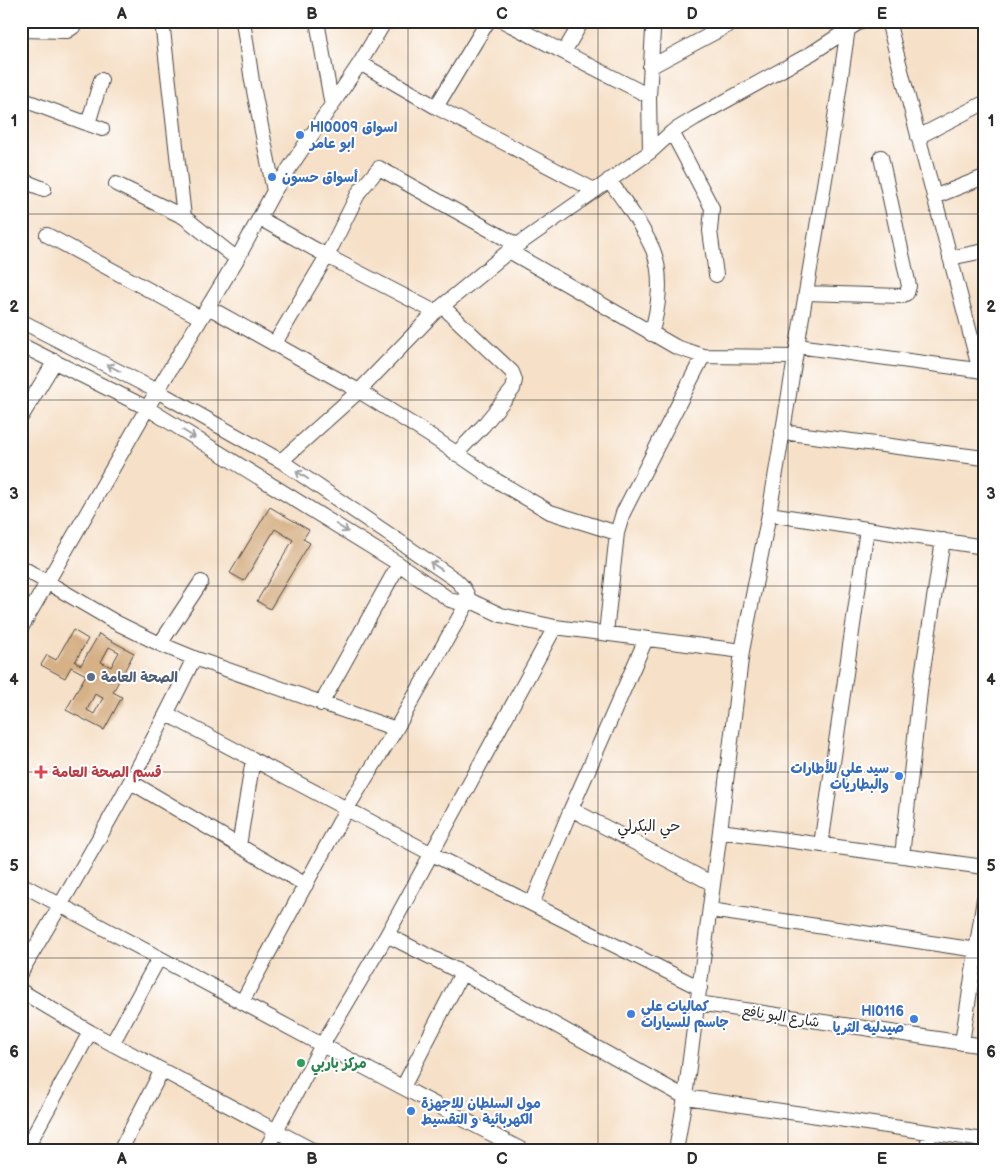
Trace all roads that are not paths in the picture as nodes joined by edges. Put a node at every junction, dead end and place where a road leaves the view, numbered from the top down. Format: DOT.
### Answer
graph roads {
  1 [pos="76,21"];
  2 [pos="162,21"];
  3 [pos="243,21"];
  4 [pos="317,21"];
  5 [pos="385,21"];
  6 [pos="488,21"];
  7 [pos="503,21"];
  8 [pos="582,21"];
  9 [pos="656,21"];
  10 [pos="736,21"];
  11 [pos="861,21"];
  12 [pos="888,21"];
  13 [pos="849,25"];
  14 [pos="21,30"];
  15 [pos="564,52"];
  16 [pos="360,63"];
  17 [pos="650,67"];
  18 [pos="101,80"];
  19 [pos="649,96"];
  20 [pos="21,99"];
  21 [pos="984,104"];
  22 [pos="332,106"];
  23 [pos="436,107"];
  24 [pos="88,124"];
  25 [pos="102,129"];
  26 [pos="672,132"];
  27 [pos="918,137"];
  28 [pos="650,152"];
  29 [pos="882,157"];
  30 [pos="984,177"];
  31 [pos="21,180"];
  32 [pos="610,180"];
  33 [pos="116,184"];
  34 [pos="44,189"];
  35 [pos="594,190"];
  36 [pos="274,191"];
  37 [pos="934,197"];
  38 [pos="184,217"];
  39 [pos="259,218"];
  40 [pos="47,235"];
  41 [pos="513,248"];
  42 [pos="984,251"];
  43 [pos="327,256"];
  44 [pos="950,258"];
  45 [pos="237,259"];
  46 [pos="716,275"];
  47 [pos="806,292"];
  48 [pos="438,309"];
  49 [pos="204,312"];
  50 [pos="21,321"];
  51 [pos="651,334"];
  52 [pos="275,343"];
  53 [pos="21,345"];
  54 [pos="796,351"];
  55 [pos="703,356"];
  56 [pos="55,361"];
  57 [pos="982,371"];
  58 [pos="157,391"];
  59 [pos="359,391"];
  60 [pos="147,408"];
  61 [pos="21,417"];
  62 [pos="782,432"];
  63 [pos="456,454"];
  64 [pos="984,458"];
  65 [pos="281,461"];
  66 [pos="768,514"];
  67 [pos="867,529"];
  68 [pos="617,533"];
  69 [pos="943,540"];
  70 [pos="984,547"];
  71 [pos="400,564"];
  72 [pos="21,567"];
  73 [pos="48,582"];
  74 [pos="201,582"];
  75 [pos="469,600"];
  76 [pos="555,627"];
  77 [pos="21,628"];
  78 [pos="606,632"];
  79 [pos="646,640"];
  80 [pos="160,644"];
  81 [pos="742,651"];
  82 [pos="194,658"];
  83 [pos="321,704"];
  84 [pos="167,714"];
  85 [pos="396,729"];
  86 [pos="253,759"];
  87 [pos="131,782"];
  88 [pos="347,808"];
  89 [pos="571,809"];
  90 [pos="720,831"];
  91 [pos="821,845"];
  92 [pos="239,846"];
  93 [pos="432,854"];
  94 [pos="902,856"];
  95 [pos="984,867"];
  96 [pos="21,884"];
  97 [pos="713,884"];
  98 [pos="306,885"];
  99 [pos="984,900"];
  100 [pos="532,904"];
  101 [pos="60,906"];
  102 [pos="710,910"];
  103 [pos="387,935"];
  104 [pos="980,951"];
  105 [pos="158,958"];
  106 [pos="21,972"];
  107 [pos="462,974"];
  108 [pos="700,988"];
  109 [pos="21,991"];
  110 [pos="242,1002"];
  111 [pos="698,1003"];
  112 [pos="90,1032"];
  113 [pos="962,1043"];
  114 [pos="112,1044"];
  115 [pos="322,1045"];
  116 [pos="984,1046"];
  117 [pos="162,1070"];
  118 [pos="404,1087"];
  119 [pos="685,1097"];
  120 [pos="276,1132"];
  121 [pos="929,1133"];
  122 [pos="984,1140"];
  123 [pos="25,1151"];
  124 [pos="120,1151"];
  125 [pos="265,1151"];
  126 [pos="314,1151"];
  127 [pos="524,1151"];
  128 [pos="676,1151"];
  129 [pos="927,1151"];
  1 -- 14 [label="street"];
  2 -- 38 [label="street"];
  3 -- 36 [label="street"];
  4 -- 22 [label="street"];
  5 -- 16 [label="street"];
  6 -- 23 [label="street"];
  7 -- 15 [label="street"];
  8 -- 15 [label="street"];
  9 -- 17 [label="street"];
  10 -- 17 [label="street"];
  11 -- 13 [label="street"];
  12 -- 27 [label="street"];
  13 -- 26 [label="street"];
  13 -- 47 [label="street"];
  15 -- 19 [label="street"];
  16 -- 22 [label="street"];
  16 -- 23 [label="street"];
  17 -- 19 [label="street"];
  18 -- 24 [label="street"];
  19 -- 28 [label="street"];
  20 -- 24 [label="street"];
  21 -- 27 [label="street"];
  22 -- 36 [label="street"];
  23 -- 35 [label="street"];
  24 -- 25 [label="street"];
  26 -- 28 [label="street"];
  26 -- 46 [label="street"];
  27 -- 37 [label="street"];
  28 -- 32 [label="street"];
  29 -- 47 [label="street"];
  30 -- 37 [label="street"];
  31 -- 34 [label="street"];
  32 -- 35 [label="street"];
  32 -- 51 [label="street"];
  33 -- 38 [label="street"];
  35 -- 41 [label="street"];
  36 -- 39 [label="street"];
  37 -- 44 [label="street"];
  38 -- 45 [label="street"];
  39 -- 43 [label="street"];
  39 -- 45 [label="street"];
  40 -- 49 [label="street"];
  41 -- 43 [label="street"];
  41 -- 48 [label="street"];
  41 -- 51 [label="street"];
  42 -- 44 [label="street"];
  43 -- 48 [label="street"];
  43 -- 52 [label="street"];
  44 -- 57 [label="street"];
  45 -- 49 [label="street"];
  47 -- 54 [label="street"];
  48 -- 59 [label="street"];
  48 -- 63 [label="street"];
  49 -- 52 [label="street"];
  49 -- 58 [label="street"];
  58 -- 50 [label="street, one-way"];
  51 -- 55 [label="street"];
  52 -- 59 [label="street"];
  53 -- 56 [label="street"];
  54 -- 55 [label="street"];
  54 -- 57 [label="street"];
  54 -- 62 [label="street"];
  55 -- 68 [label="street"];
  56 -- 60 [label="street"];
  56 -- 61 [label="street"];
  58 -- 60 [label="street"];
  58 -- 65 [label="street"];
  59 -- 63 [label="street"];
  59 -- 65 [label="street"];
  60 -- 71 [label="street, one-way"];
  60 -- 73 [label="street"];
  62 -- 64 [label="street"];
  62 -- 66 [label="street"];
  63 -- 68 [label="street"];
  75 -- 65 [label="street, one-way"];
  66 -- 67 [label="street"];
  66 -- 81 [label="street"];
  67 -- 69 [label="street"];
  67 -- 91 [label="street"];
  68 -- 78 [label="street"];
  69 -- 70 [label="street"];
  69 -- 94 [label="street"];
  71 -- 75 [label="street"];
  71 -- 83 [label="street"];
  72 -- 73 [label="street"];
  73 -- 77 [label="street"];
  73 -- 80 [label="street"];
  74 -- 80 [label="street"];
  75 -- 76 [label="street"];
  75 -- 85 [label="street"];
  76 -- 78 [label="street"];
  76 -- 93 [label="street"];
  78 -- 79 [label="street"];
  79 -- 81 [label="street"];
  79 -- 89 [label="street"];
  80 -- 82 [label="street"];
  81 -- 90 [label="street"];
  82 -- 83 [label="street"];
  82 -- 84 [label="street"];
  83 -- 85 [label="street"];
  84 -- 86 [label="street"];
  84 -- 87 [label="street"];
  85 -- 88 [label="street"];
  86 -- 88 [label="street"];
  86 -- 92 [label="street"];
  87 -- 92 [label="street"];
  87 -- 101 [label="street"];
  88 -- 93 [label="street"];
  88 -- 98 [label="street"];
  89 -- 97 [label="street"];
  89 -- 100 [label="street"];
  90 -- 91 [label="street"];
  90 -- 97 [label="street"];
  91 -- 94 [label="street"];
  92 -- 98 [label="street"];
  93 -- 100 [label="street"];
  93 -- 103 [label="street"];
  94 -- 95 [label="street"];
  96 -- 101 [label="street"];
  97 -- 102 [label="street"];
  98 -- 110 [label="street"];
  99 -- 104 [label="street"];
  100 -- 108 [label="street"];
  101 -- 105 [label="street"];
  101 -- 106 [label="street"];
  102 -- 104 [label="street"];
  102 -- 108 [label="street"];
  103 -- 107 [label="street"];
  103 -- 115 [label="street"];
  104 -- 113 [label="street"];
  105 -- 110 [label="street"];
  105 -- 114 [label="street"];
  107 -- 118 [label="street"];
  107 -- 119 [label="street"];
  108 -- 111 [label="street"];
  109 -- 112 [label="street"];
  110 -- 115 [label="street"];
  111 -- 113 [label="street, شارع البو نافع"];
  111 -- 119 [label="street"];
  112 -- 114 [label="street"];
  112 -- 123 [label="street"];
  113 -- 116 [label="street, شارع البو نافع"];
  114 -- 117 [label="street"];
  115 -- 118 [label="street"];
  115 -- 120 [label="street"];
  117 -- 120 [label="street"];
  117 -- 124 [label="street"];
  118 -- 127 [label="street"];
  119 -- 121 [label="street"];
  119 -- 128 [label="street"];
  120 -- 125 [label="street"];
  120 -- 126 [label="street"];
  121 -- 122 [label="street"];
  121 -- 129 [label="street"];
}
